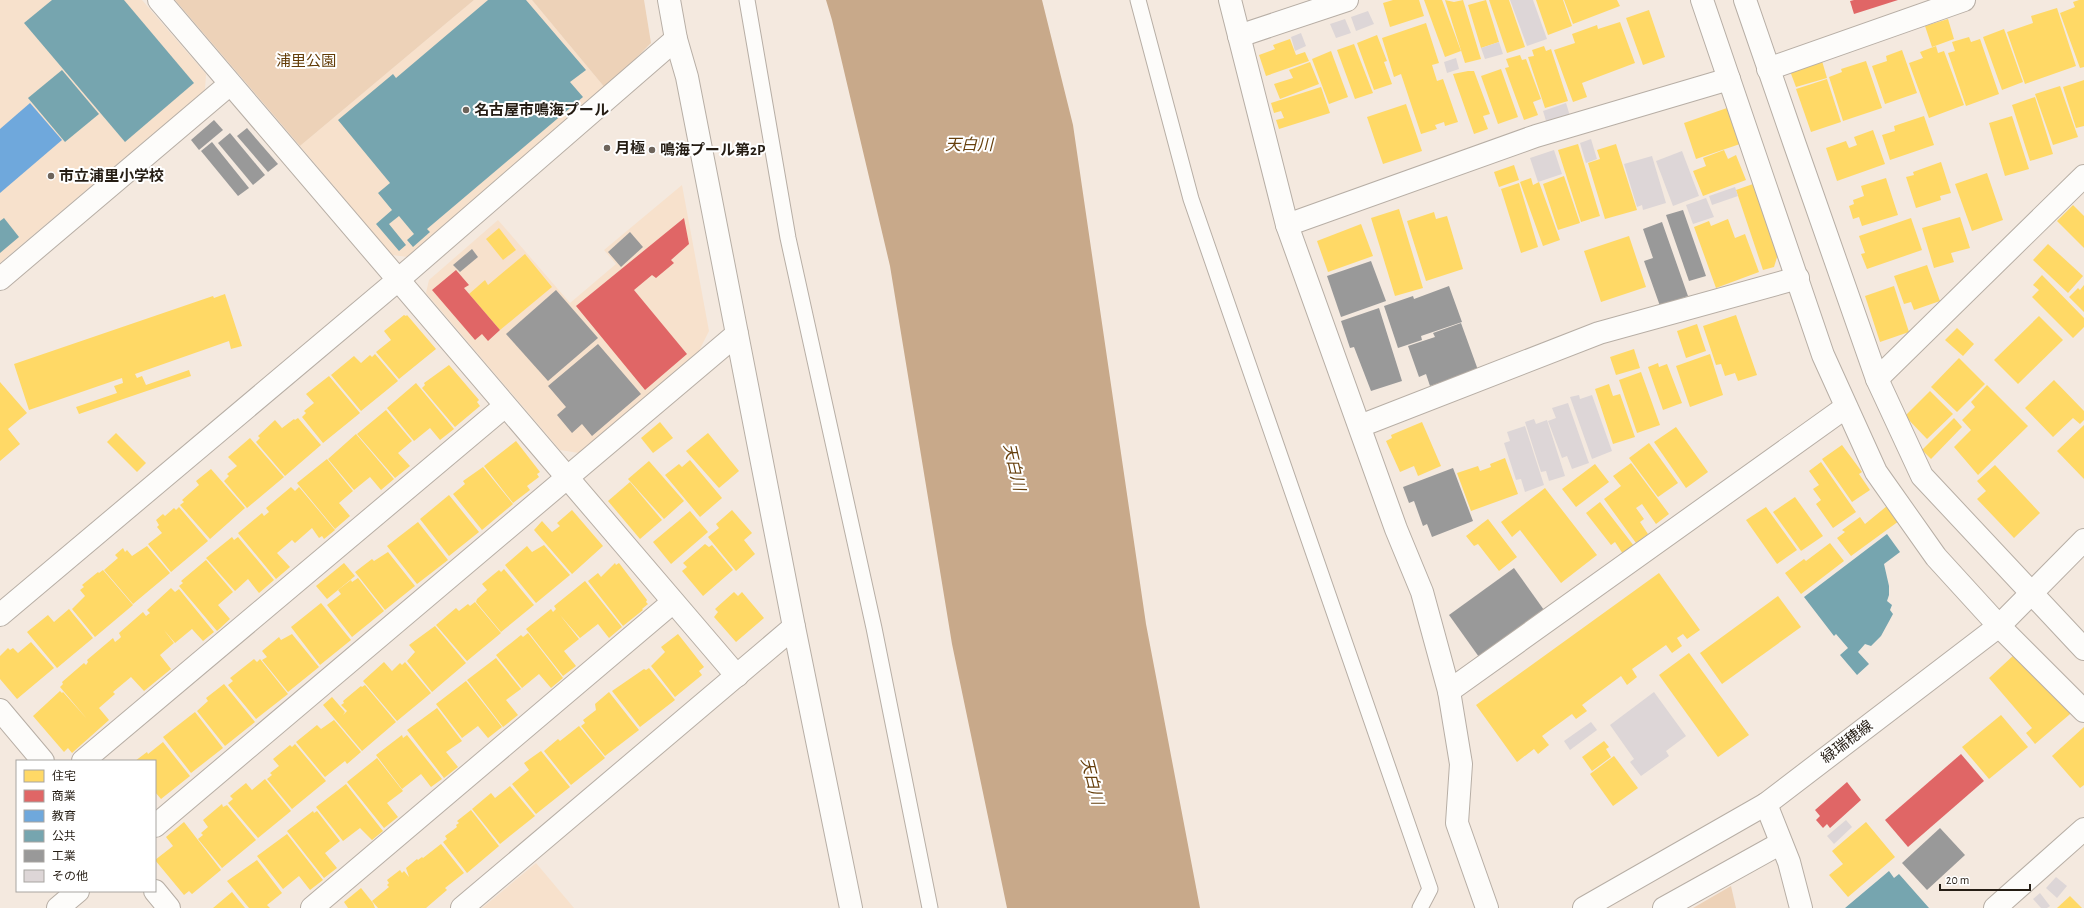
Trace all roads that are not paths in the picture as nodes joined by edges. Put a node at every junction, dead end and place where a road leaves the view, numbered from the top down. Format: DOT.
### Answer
graph roads {
  1 [pos="159,0"];
  2 [pos="669,0"];
  3 [pos="747,0"];
  4 [pos="1138,0"];
  5 [pos="1230,0"];
  6 [pos="1347,0"];
  7 [pos="1702,0"];
  8 [pos="1746,0"];
  9 [pos="1964,0"];
  10 [pos="1239,36"];
  11 [pos="676,39"];
  12 [pos="1768,69"];
  13 [pos="1729,79"];
  14 [pos="230,84"];
  15 [pos="2084,176"];
  16 [pos="1287,225"];
  17 [pos="1798,278"];
  18 [pos="0,279"];
  19 [pos="398,280"];
  20 [pos="738,334"];
  21 [pos="1878,379"];
  22 [pos="505,406"];
  23 [pos="1846,407"];
  24 [pos="1360,426"];
  25 [pos="567,478"];
  26 [pos="2084,540"];
  27 [pos="2033,593"];
  28 [pos="673,602"];
  29 [pos="0,615"];
  30 [pos="2000,626"];
  31 [pos="794,628"];
  32 [pos="2084,649"];
  33 [pos="737,676"];
  34 [pos="1449,692"];
  35 [pos="0,710"];
  36 [pos="2084,711"];
  37 [pos="42,760"];
  38 [pos="84,760"];
  39 [pos="1766,804"];
  40 [pos="156,825"];
  41 [pos="2084,830"];
  42 [pos="1781,843"];
  43 [pos="77,892"];
  44 [pos="156,892"];
  45 [pos="58,908"];
  46 [pos="169,908"];
  47 [pos="312,908"];
  48 [pos="462,908"];
  49 [pos="851,908"];
  50 [pos="930,908"];
  51 [pos="1420,908"];
  52 [pos="1487,908"];
  53 [pos="1584,908"];
  54 [pos="1664,908"];
  55 [pos="1801,908"];
  56 [pos="1995,908"];
  1 -- 14 [label="street"];
  2 -- 11 [label="street"];
  3 -- 50 [label="lane"];
  4 -- 51 [label="lane"];
  5 -- 10 [label="street"];
  6 -- 10 [label="street"];
  7 -- 13 [label="street"];
  8 -- 12 [label="street"];
  9 -- 12 [label="street"];
  10 -- 16 [label="street"];
  11 -- 19 [label="street"];
  11 -- 20 [label="street"];
  12 -- 21 [label="street"];
  13 -- 16 [label="street"];
  13 -- 17 [label="street"];
  14 -- 18 [label="street"];
  14 -- 19 [label="street"];
  15 -- 21 [label="street"];
  16 -- 24 [label="street"];
  17 -- 23 [label="street"];
  17 -- 24 [label="street"];
  19 -- 22 [label="street"];
  19 -- 29 [label="street"];
  20 -- 25 [label="street"];
  20 -- 31 [label="street"];
  21 -- 27 [label="street"];
  22 -- 25 [label="street"];
  22 -- 38 [label="street"];
  23 -- 30 [label="street"];
  23 -- 34 [label="street"];
  24 -- 34 [label="street"];
  25 -- 28 [label="street"];
  25 -- 40 [label="street"];
  26 -- 27 [label="street, 緑瑞穂線"];
  27 -- 30 [label="street, 緑瑞穂線"];
  27 -- 32 [label="street"];
  28 -- 33 [label="street"];
  28 -- 47 [label="street"];
  30 -- 36 [label="street"];
  30 -- 39 [label="street, 緑瑞穂線"];
  31 -- 33 [label="street"];
  31 -- 49 [label="street"];
  33 -- 48 [label="street"];
  34 -- 52 [label="street"];
  35 -- 37 [label="street"];
  39 -- 42 [label="street"];
  39 -- 53 [label="street, 緑瑞穂線"];
  41 -- 56 [label="street"];
  42 -- 54 [label="street"];
  42 -- 55 [label="street"];
  43 -- 45 [label="street"];
  44 -- 46 [label="street"];
}
